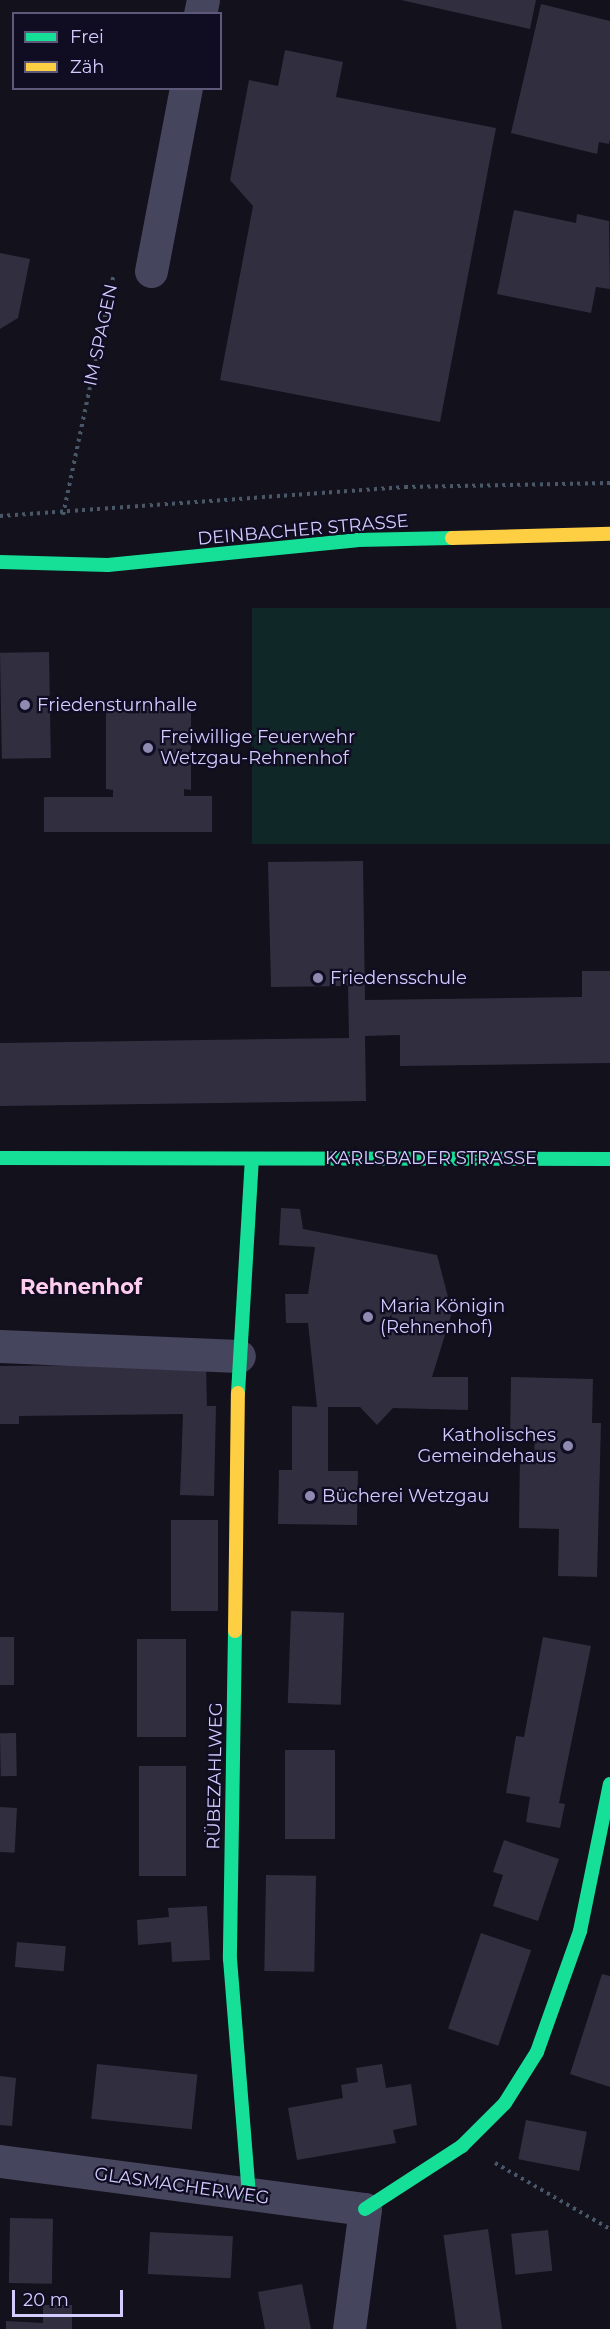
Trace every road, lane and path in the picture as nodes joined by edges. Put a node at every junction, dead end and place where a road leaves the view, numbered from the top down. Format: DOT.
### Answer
graph roads {
  1 [pos="186,90"];
  2 [pos="152,271"];
  3 [pos="610,483"];
  4 [pos="0,516"];
  5 [pos="63,516"];
  6 [pos="610,534"];
  7 [pos="0,562"];
  8 [pos="0,1158"];
  9 [pos="252,1159"];
  10 [pos="610,1159"];
  11 [pos="0,1346"];
  12 [pos="239,1356"];
  13 [pos="610,1784"];
  14 [pos="462,2146"];
  15 [pos="0,2162"];
  16 [pos="249,2195"];
  17 [pos="365,2209"];
  18 [pos="610,2229"];
  19 [pos="349,2329"];
  1 -- 2 [label="street"];
  2 -- 5 [label="path, IM SPAGEN"];
  3 -- 5 [label="path"];
  4 -- 5 [label="path"];
  6 -- 7 [label="street, DEINBACHER STRASSE"];
  8 -- 9 [label="street, KARLSBADER STRASSE"];
  9 -- 10 [label="street, KARLSBADER STRASSE"];
  9 -- 12 [label="street"];
  11 -- 12 [label="street"];
  12 -- 16 [label="street, RÜBEZAHLWEG"];
  13 -- 14 [label="street"];
  14 -- 17 [label="street"];
  14 -- 18 [label="path"];
  15 -- 16 [label="street, GLASMACHERWEG"];
  16 -- 17 [label="street, GLASMACHERWEG"];
  17 -- 19 [label="street"];
}
